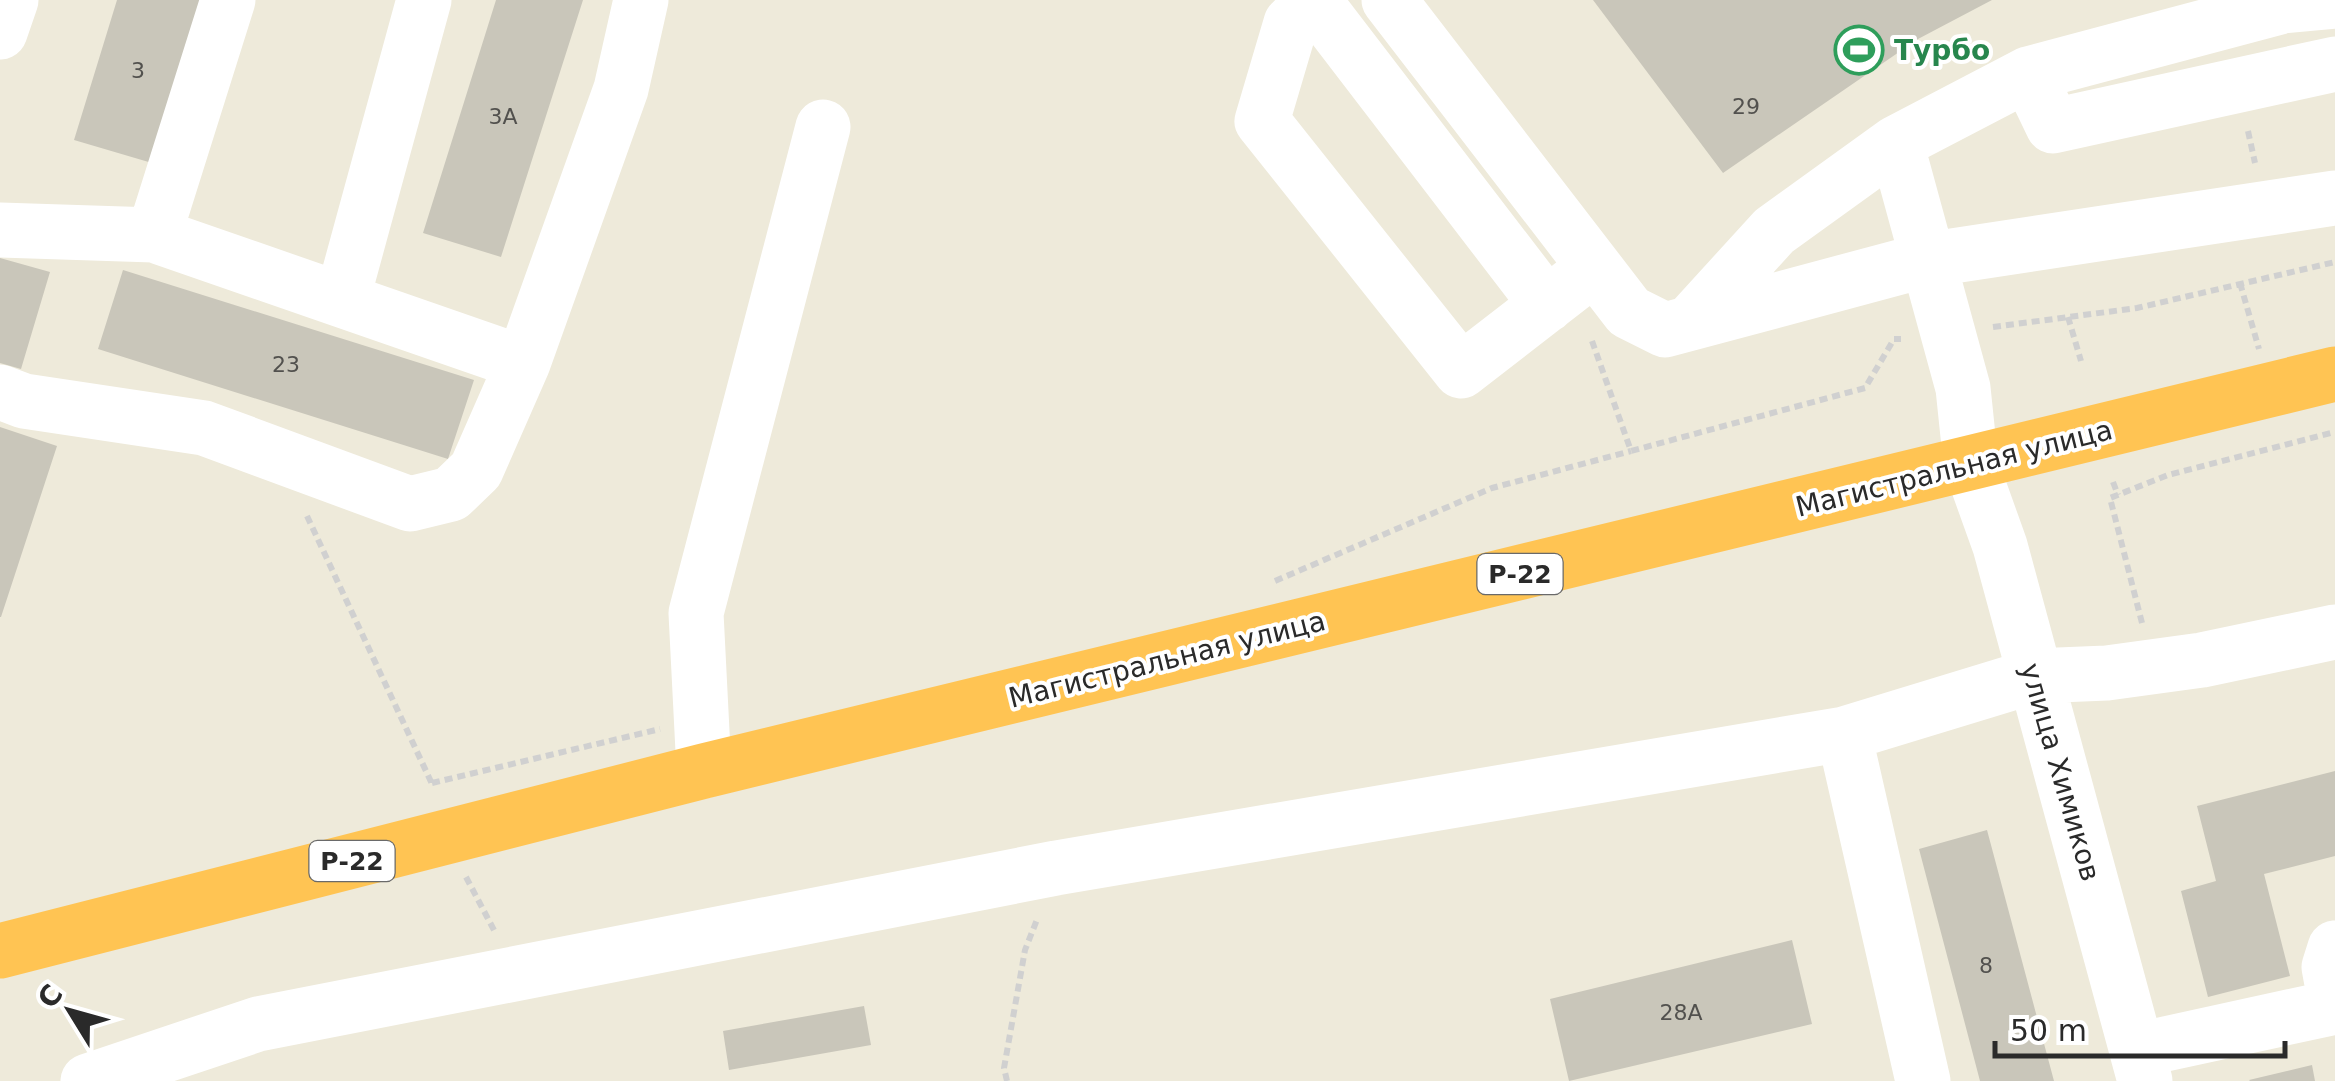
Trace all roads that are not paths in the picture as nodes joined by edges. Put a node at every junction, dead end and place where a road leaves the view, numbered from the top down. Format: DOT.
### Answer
graph roads {
  1 [pos="11,0"];
  2 [pos="228,0"];
  3 [pos="424,0"];
  4 [pos="641,0"];
  5 [pos="1314,0"];
  6 [pos="1389,0"];
  7 [pos="2335,1"];
  8 [pos="0,32"];
  9 [pos="2335,64"];
  10 [pos="2028,74"];
  11 [pos="824,126"];
  12 [pos="1896,143"];
  13 [pos="2335,198"];
  14 [pos="0,230"];
  15 [pos="154,235"];
  16 [pos="1926,260"];
  17 [pos="1604,280"];
  18 [pos="342,300"];
  19 [pos="1546,305"];
  20 [pos="1691,322"];
  21 [pos="523,363"];
  22 [pos="2335,374"];
  23 [pos="0,392"];
  24 [pos="1972,465"];
  25 [pos="2335,632"];
  26 [pos="2034,676"];
  27 [pos="1844,734"];
  28 [pos="703,745"];
  29 [pos="2335,948"];
  30 [pos="0,951"];
  31 [pos="2335,1003"];
  32 [pos="2142,1066"];
  33 [pos="88,1081"];
  34 [pos="1922,1081"];
  1 -- 8 [label="street"];
  2 -- 15 [label="street"];
  3 -- 18 [label="street"];
  4 -- 21 [label="street"];
  5 -- 19 [label="street"];
  5 -- 19 [label="street"];
  6 -- 17 [label="street"];
  7 -- 10 [label="street"];
  9 -- 10 [label="street"];
  10 -- 12 [label="street"];
  11 -- 28 [label="street"];
  12 -- 16 [label="street, улица Химиков"];
  12 -- 20 [label="street"];
  13 -- 16 [label="street"];
  14 -- 15 [label="street"];
  15 -- 18 [label="street"];
  16 -- 20 [label="street"];
  16 -- 24 [label="street, улица Химиков"];
  17 -- 19 [label="street"];
  17 -- 20 [label="street"];
  18 -- 21 [label="street"];
  21 -- 23 [label="street"];
  22 -- 24 [label="highway, Магистральная улица / Р-22"];
  24 -- 26 [label="street, улица Химиков"];
  24 -- 28 [label="highway, Магистральная улица / Р-22"];
  25 -- 26 [label="street"];
  26 -- 27 [label="street"];
  26 -- 32 [label="street, улица Химиков"];
  27 -- 33 [label="street"];
  27 -- 34 [label="street"];
  28 -- 30 [label="highway, Магистральная улица / Р-22"];
  29 -- 31 [label="street"];
  31 -- 32 [label="street"];
}
